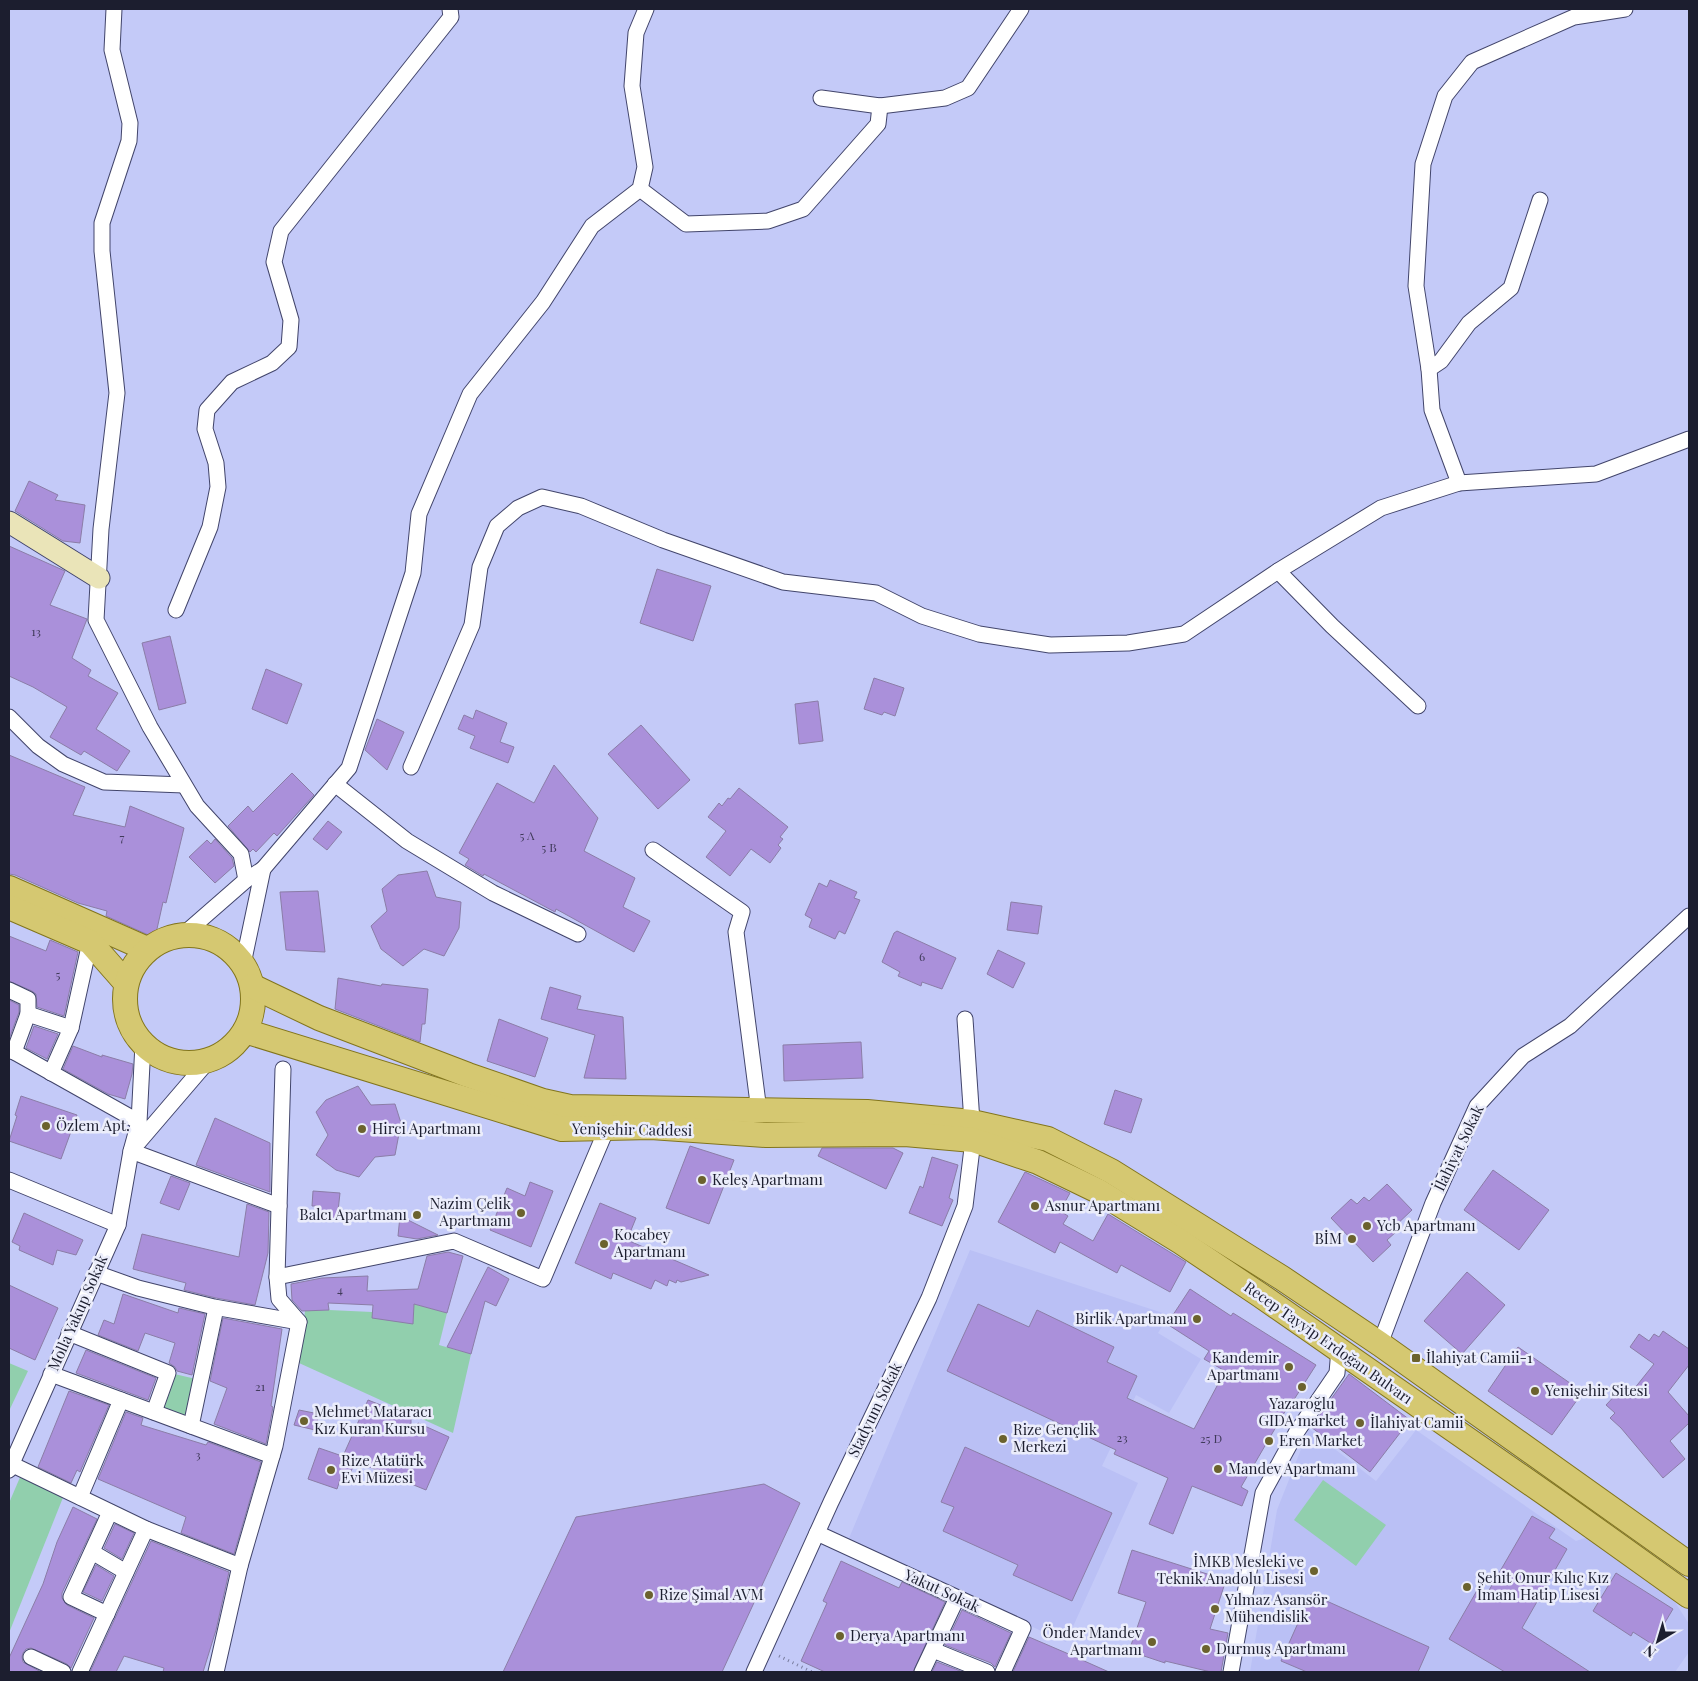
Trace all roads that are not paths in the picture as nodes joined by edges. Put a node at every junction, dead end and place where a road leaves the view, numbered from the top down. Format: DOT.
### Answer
graph roads {
  1 [pos="114,9"];
  2 [pos="450,9"];
  3 [pos="646,9"];
  4 [pos="1022,9"];
  5 [pos="1625,9"];
  6 [pos="821,98"];
  7 [pos="880,106"];
  8 [pos="640,189"];
  9 [pos="1540,200"];
  10 [pos="1429,369"];
  11 [pos="1689,439"];
  12 [pos="1459,483"];
  13 [pos="9,522"];
  14 [pos="1278,571"];
  15 [pos="99,578"];
  16 [pos="176,610"];
  17 [pos="1418,706"];
  18 [pos="9,717"];
  19 [pos="411,767"];
  20 [pos="335,784"];
  21 [pos="184,785"];
  22 [pos="652,850"];
  23 [pos="263,869"];
  24 [pos="246,880"];
  25 [pos="9,888"];
  26 [pos="9,908"];
  27 [pos="1689,916"];
  28 [pos="183,934"];
  29 [pos="578,934"];
  30 [pos="90,942"];
  31 [pos="147,950"];
  32 [pos="244,964"];
  33 [pos="126,983"];
  34 [pos="252,986"];
  35 [pos="9,990"];
  36 [pos="28,1014"];
  37 [pos="965,1019"];
  38 [pos="71,1028"];
  39 [pos="245,1032"];
  40 [pos="144,1044"];
  41 [pos="12,1051"];
  42 [pos="209,1060"];
  43 [pos="283,1069"];
  44 [pos="51,1073"];
  45 [pos="759,1111"];
  46 [pos="139,1122"];
  47 [pos="607,1128"];
  48 [pos="973,1131"];
  49 [pos="131,1151"];
  50 [pos="9,1180"];
  51 [pos="279,1206"];
  52 [pos="118,1225"];
  53 [pos="96,1272"];
  54 [pos="277,1277"];
  55 [pos="216,1308"];
  56 [pos="299,1322"];
  57 [pos="69,1333"];
  58 [pos="1380,1344"];
  59 [pos="1339,1349"];
  60 [pos="51,1374"];
  61 [pos="121,1400"];
  62 [pos="154,1412"];
  63 [pos="190,1426"];
  64 [pos="272,1456"];
  65 [pos="10,1467"];
  66 [pos="80,1497"];
  67 [pos="110,1512"];
  68 [pos="146,1529"];
  69 [pos="817,1533"];
  70 [pos="92,1552"];
  71 [pos="1689,1564"];
  72 [pos="240,1566"];
  73 [pos="126,1572"];
  74 [pos="1689,1596"];
  75 [pos="957,1598"];
  76 [pos="106,1614"];
  77 [pos="933,1650"];
  78 [pos="31,1657"];
  79 [pos="63,1672"];
  80 [pos="80,1672"];
  81 [pos="216,1672"];
  82 [pos="754,1672"];
  83 [pos="922,1672"];
  84 [pos="987,1672"];
  85 [pos="1003,1672"];
  86 [pos="1231,1672"];
  1 -- 15 [label="street"];
  2 -- 16 [label="street"];
  3 -- 8 [label="street"];
  4 -- 7 [label="street"];
  5 -- 10 [label="street"];
  6 -- 7 [label="street"];
  7 -- 8 [label="street"];
  8 -- 20 [label="street"];
  9 -- 10 [label="street"];
  10 -- 12 [label="street"];
  11 -- 12 [label="street"];
  12 -- 14 [label="street"];
  13 -- 15 [label="street"];
  14 -- 17 [label="street"];
  14 -- 19 [label="street"];
  15 -- 21 [label="street"];
  18 -- 21 [label="street"];
  20 -- 23 [label="street"];
  20 -- 29 [label="street"];
  21 -- 24 [label="street"];
  22 -- 45 [label="street"];
  23 -- 24 [label="street"];
  23 -- 32 [label="street"];
  24 -- 28 [label="street"];
  25 -- 31 [label="main road"];
  26 -- 30 [label="main road"];
  27 -- 58 [label="street, İlahiyat Sokak"];
  28 -- 31 [label="main road"];
  28 -- 32 [label="main road"];
  30 -- 33 [label="main road"];
  30 -- 38 [label="street"];
  31 -- 33 [label="main road"];
  32 -- 34 [label="main road"];
  33 -- 40 [label="main road"];
  34 -- 39 [label="main road"];
  34 -- 45 [label="main road, Yenişehir Caddesi"];
  35 -- 36 [label="street"];
  36 -- 38 [label="street"];
  36 -- 41 [label="street"];
  37 -- 48 [label="street, Stadyum Sokak"];
  38 -- 44 [label="street"];
  39 -- 42 [label="main road"];
  39 -- 47 [label="main road, Yenişehir Caddesi"];
  40 -- 42 [label="main road"];
  40 -- 46 [label="street, Molla Yakup Sokak"];
  41 -- 44 [label="street"];
  42 -- 49 [label="street"];
  43 -- 51 [label="street"];
  44 -- 46 [label="street"];
  45 -- 48 [label="main road, Yenişehir Caddesi"];
  46 -- 49 [label="street, Molla Yakup Sokak"];
  47 -- 48 [label="main road, Yenişehir Caddesi"];
  47 -- 54 [label="street"];
  48 -- 58 [label="main road, Recep Tayyip Erdoğan Bulvarı"];
  48 -- 59 [label="main road, Recep Tayyip Erdoğan Bulvarı"];
  48 -- 69 [label="street, Stadyum Sokak"];
  49 -- 51 [label="street"];
  49 -- 52 [label="street, Molla Yakup Sokak"];
  50 -- 52 [label="street"];
  51 -- 54 [label="street"];
  52 -- 53 [label="street, Molla Yakup Sokak"];
  53 -- 55 [label="street"];
  53 -- 57 [label="street, Molla Yakup Sokak"];
  54 -- 56 [label="street"];
  55 -- 56 [label="street"];
  55 -- 63 [label="street"];
  56 -- 64 [label="street"];
  57 -- 60 [label="street, Molla Yakup Sokak"];
  57 -- 62 [label="street"];
  58 -- 71 [label="main road, Recep Tayyip Erdoğan Bulvarı"];
  59 -- 74 [label="main road, Recep Tayyip Erdoğan Bulvarı"];
  59 -- 86 [label="street"];
  60 -- 61 [label="street"];
  60 -- 65 [label="street, Molla Yakup Sokak"];
  61 -- 62 [label="street"];
  61 -- 66 [label="street"];
  62 -- 63 [label="street"];
  63 -- 64 [label="street"];
  64 -- 72 [label="street"];
  65 -- 66 [label="street"];
  66 -- 67 [label="street"];
  67 -- 68 [label="street"];
  67 -- 70 [label="street"];
  68 -- 72 [label="street"];
  68 -- 73 [label="street"];
  69 -- 75 [label="street, Yakut Sokak"];
  69 -- 82 [label="street, Stadyum Sokak"];
  70 -- 73 [label="street"];
  70 -- 76 [label="street"];
  72 -- 81 [label="street"];
  73 -- 76 [label="street"];
  75 -- 77 [label="street"];
  75 -- 85 [label="street, Yakut Sokak"];
  76 -- 80 [label="street"];
  77 -- 83 [label="street"];
  77 -- 84 [label="street"];
  78 -- 79 [label="street"];
}
